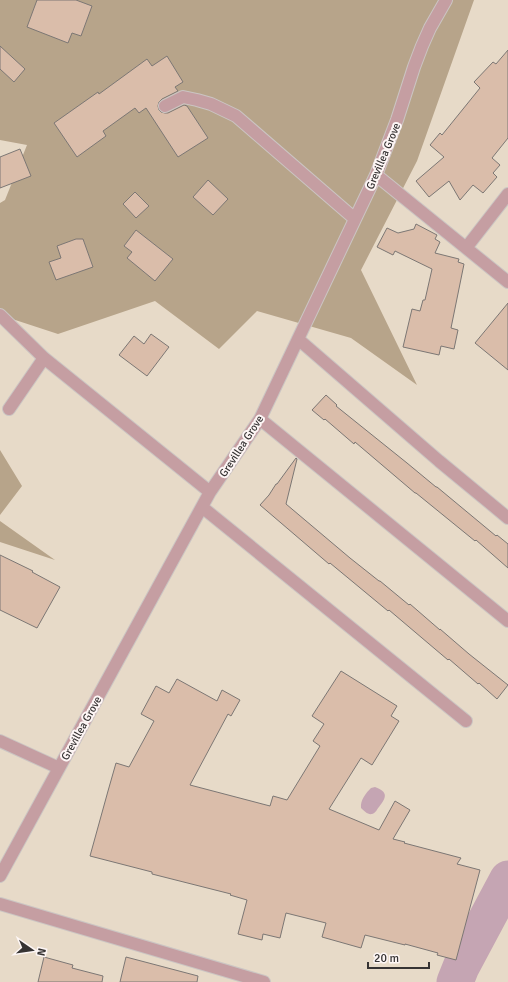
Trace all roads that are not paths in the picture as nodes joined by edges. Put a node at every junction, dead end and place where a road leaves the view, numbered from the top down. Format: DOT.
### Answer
graph roads {
  1 [pos="446,0"];
  2 [pos="165,106"];
  3 [pos="376,175"];
  4 [pos="508,194"];
  5 [pos="354,219"];
  6 [pos="466,248"];
  7 [pos="508,282"];
  8 [pos="0,316"];
  9 [pos="298,339"];
  10 [pos="44,358"];
  11 [pos="9,410"];
  12 [pos="260,419"];
  13 [pos="210,492"];
  14 [pos="202,507"];
  15 [pos="508,518"];
  16 [pos="508,621"];
  17 [pos="466,721"];
  18 [pos="0,741"];
  19 [pos="59,768"];
  20 [pos="0,876"];
  21 [pos="0,904"];
  22 [pos="264,982"];
  1 -- 3 [label="street, Grevillea Grove"];
  2 -- 5 [label="street"];
  3 -- 5 [label="street, Grevillea Grove"];
  3 -- 6 [label="street"];
  4 -- 6 [label="street"];
  5 -- 9 [label="street, Grevillea Grove"];
  6 -- 7 [label="street"];
  8 -- 10 [label="street"];
  9 -- 12 [label="street, Grevillea Grove"];
  9 -- 15 [label="street"];
  10 -- 11 [label="street"];
  10 -- 13 [label="street"];
  12 -- 13 [label="street, Grevillea Grove"];
  12 -- 16 [label="street"];
  13 -- 14 [label="street, Grevillea Grove"];
  14 -- 17 [label="street"];
  14 -- 19 [label="street, Grevillea Grove"];
  18 -- 19 [label="street"];
  19 -- 20 [label="street, Grevillea Grove"];
  21 -- 22 [label="street"];
}
